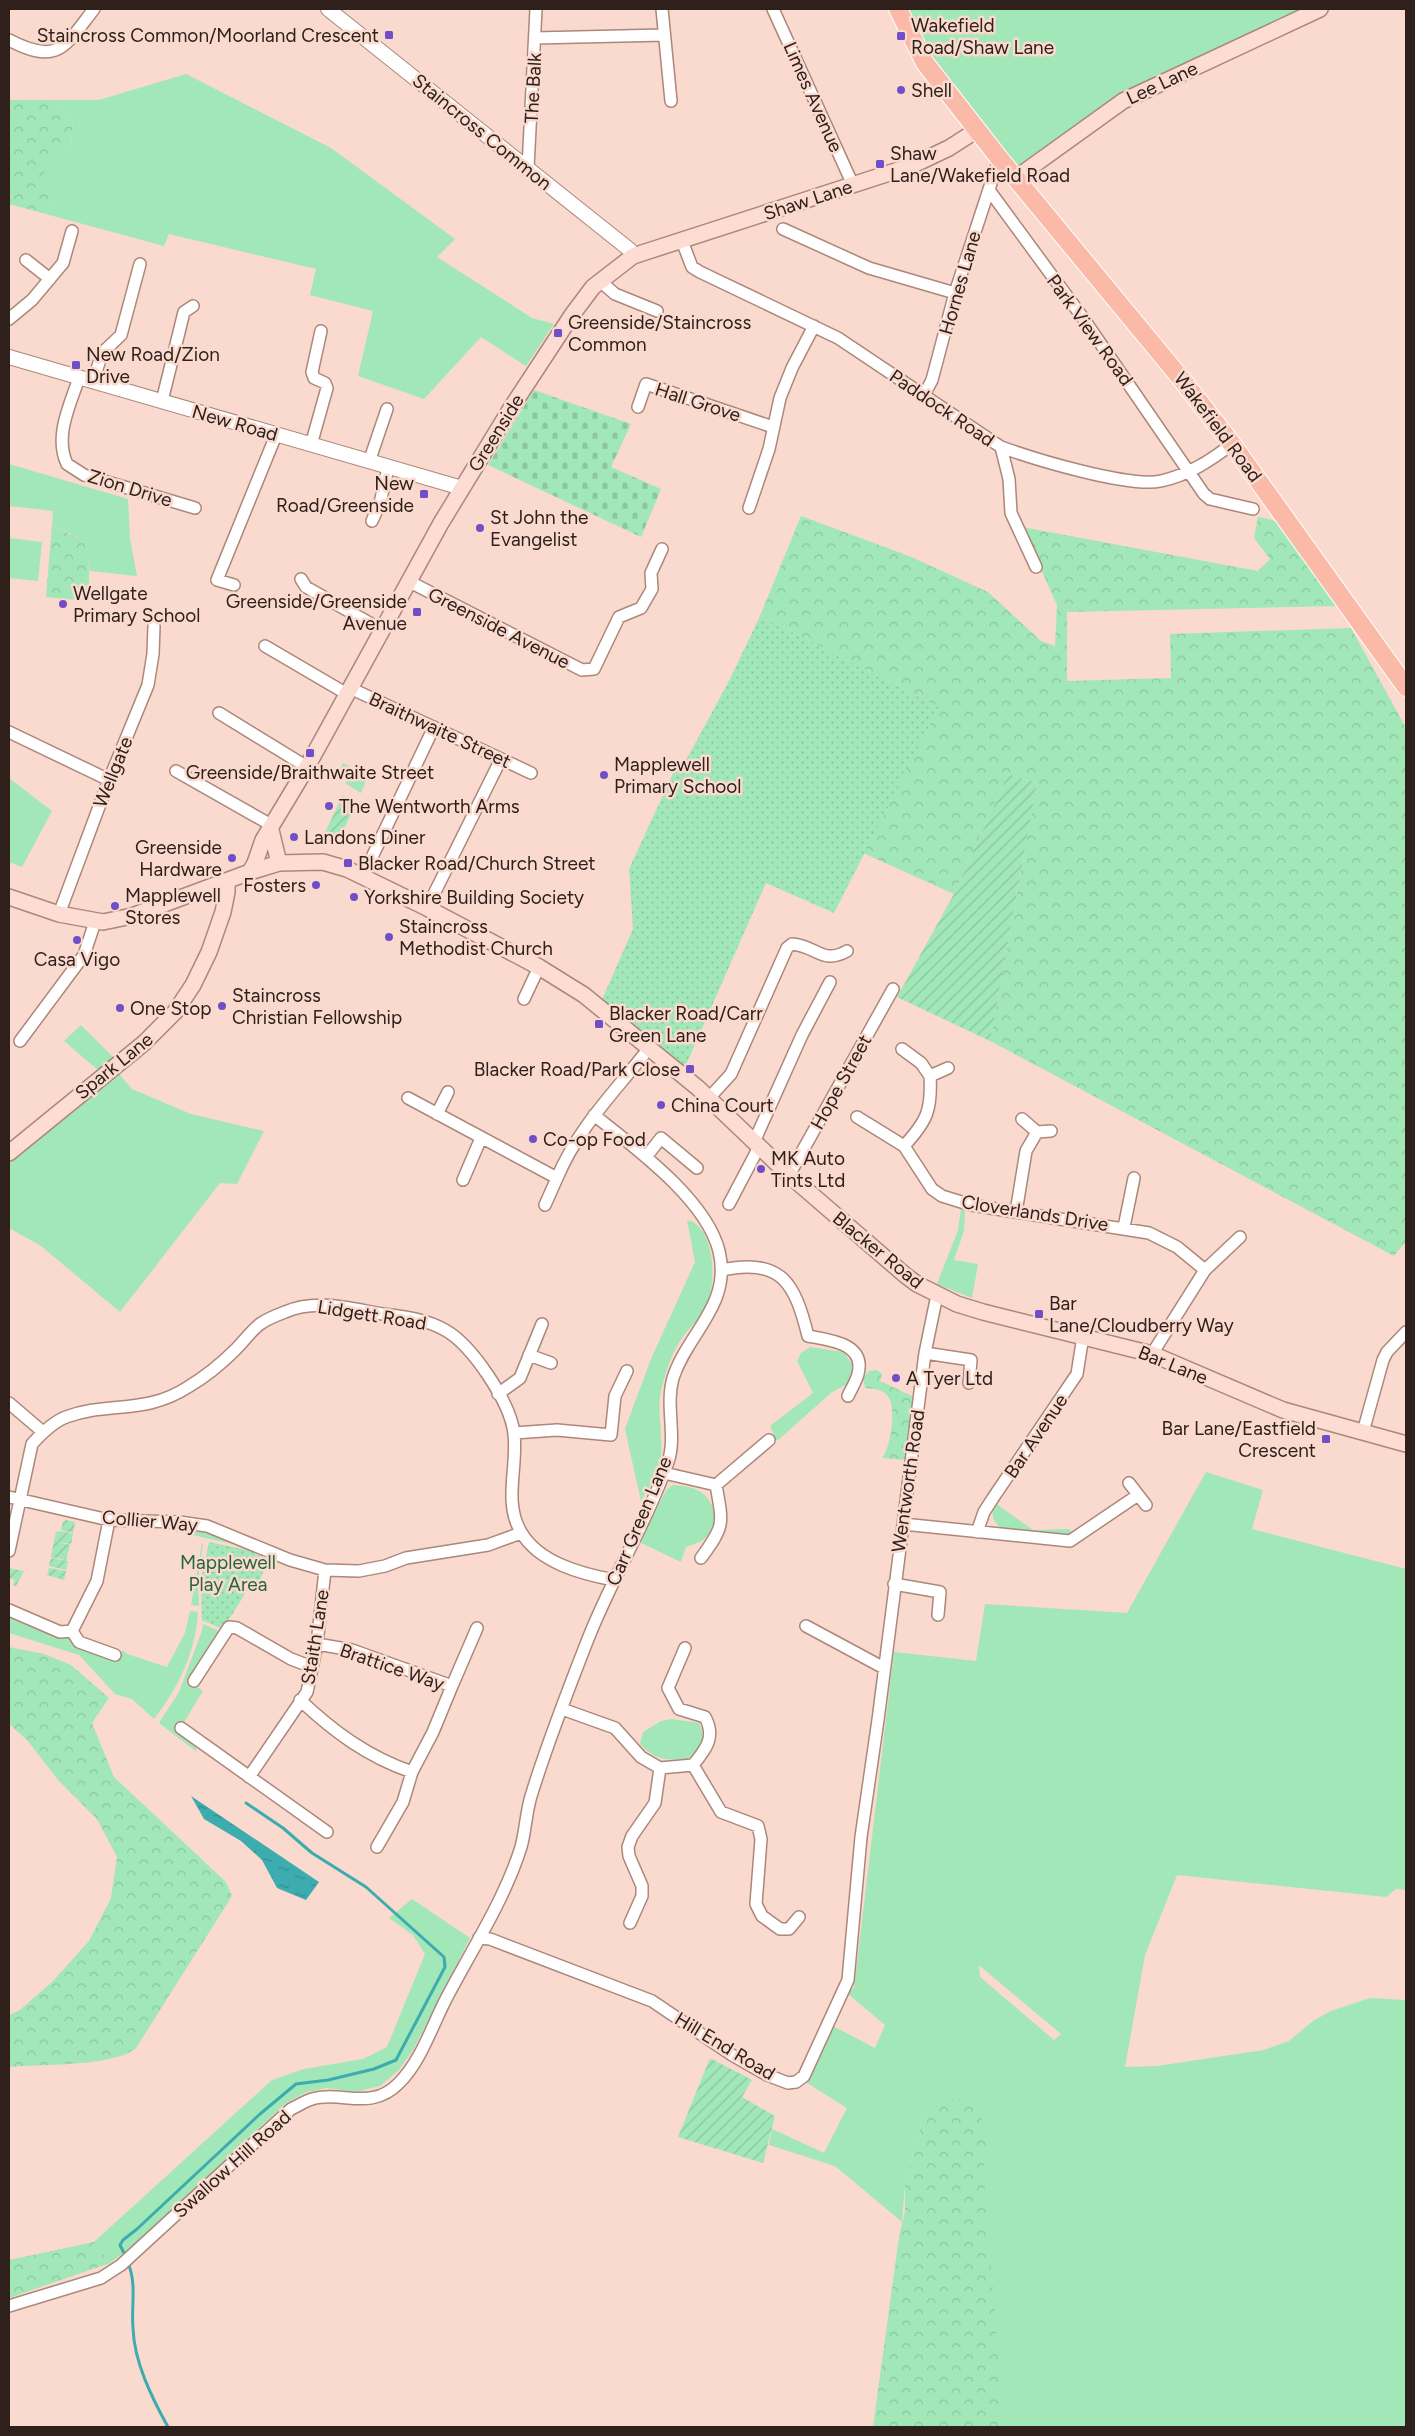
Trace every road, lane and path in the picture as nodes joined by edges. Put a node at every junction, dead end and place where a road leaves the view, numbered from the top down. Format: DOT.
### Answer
graph roads {
  1 [pos="94,9"];
  2 [pos="328,9"];
  3 [pos="536,9"];
  4 [pos="662,9"];
  5 [pos="773,9"];
  6 [pos="898,9"];
  7 [pos="1320,9"];
  8 [pos="664,35"];
  9 [pos="535,38"];
  10 [pos="9,40"];
  11 [pos="671,101"];
  12 [pos="977,130"];
  13 [pos="528,168"];
  14 [pos="996,168"];
  15 [pos="1016,178"];
  16 [pos="852,185"];
  17 [pos="988,190"];
  18 [pos="783,229"];
  19 [pos="72,231"];
  20 [pos="682,241"];
  21 [pos="633,256"];
  22 [pos="26,260"];
  23 [pos="140,264"];
  24 [pos="50,279"];
  25 [pos="600,281"];
  26 [pos="955,293"];
  27 [pos="193,306"];
  28 [pos="657,311"];
  29 [pos="9,319"];
  30 [pos="814,326"];
  31 [pos="321,331"];
  32 [pos="9,357"];
  33 [pos="79,378"];
  34 [pos="93,382"];
  35 [pos="923,397"];
  36 [pos="162,402"];
  37 [pos="638,407"];
  38 [pos="386,409"];
  39 [pos="773,427"];
  40 [pos="276,435"];
  41 [pos="311,444"];
  42 [pos="1232,444"];
  43 [pos="1001,447"];
  44 [pos="369,462"];
  45 [pos="388,468"];
  46 [pos="1190,471"];
  47 [pos="462,488"];
  48 [pos="195,508"];
  49 [pos="749,508"];
  50 [pos="1253,509"];
  51 [pos="372,521"];
  52 [pos="662,549"];
  53 [pos="1036,567"];
  54 [pos="301,579"];
  55 [pos="408,581"];
  56 [pos="234,585"];
  57 [pos="154,626"];
  58 [pos="382,630"];
  59 [pos="265,646"];
  60 [pos="1406,687"];
  61 [pos="348,691"];
  62 [pos="219,713"];
  63 [pos="434,727"];
  64 [pos="9,732"];
  65 [pos="501,759"];
  66 [pos="307,767"];
  67 [pos="176,771"];
  68 [pos="531,773"];
  69 [pos="109,780"];
  70 [pos="272,828"];
  71 [pos="279,863"];
  72 [pos="250,872"];
  73 [pos="364,876"];
  74 [pos="227,880"];
  75 [pos="9,897"];
  76 [pos="427,908"];
  77 [pos="59,914"];
  78 [pos="95,922"];
  79 [pos="847,951"];
  80 [pos="539,967"];
  81 [pos="830,982"];
  82 [pos="894,989"];
  83 [pos="524,999"];
  84 [pos="20,1041"];
  85 [pos="649,1048"];
  86 [pos="902,1049"];
  87 [pos="948,1068"];
  88 [pos="930,1076"];
  89 [pos="448,1092"];
  90 [pos="408,1098"];
  91 [pos="710,1098"];
  92 [pos="437,1114"];
  93 [pos="594,1114"];
  94 [pos="857,1117"];
  95 [pos="1022,1119"];
  96 [pos="1051,1131"];
  97 [pos="1037,1132"];
  98 [pos="481,1138"];
  99 [pos="756,1145"];
  100 [pos="904,1146"];
  101 [pos="9,1153"];
  102 [pos="646,1157"];
  103 [pos="697,1168"];
  104 [pos="789,1175"];
  105 [pos="557,1178"];
  106 [pos="1134,1178"];
  107 [pos="463,1180"];
  108 [pos="729,1204"];
  109 [pos="545,1205"];
  110 [pos="1016,1212"];
  111 [pos="1124,1228"];
  112 [pos="1240,1237"];
  113 [pos="722,1270"];
  114 [pos="1205,1270"];
  115 [pos="937,1295"];
  116 [pos="542,1324"];
  117 [pos="1406,1332"];
  118 [pos="1083,1336"];
  119 [pos="925,1353"];
  120 [pos="1152,1354"];
  121 [pos="529,1355"];
  122 [pos="550,1363"];
  123 [pos="627,1371"];
  124 [pos="969,1382"];
  125 [pos="498,1394"];
  126 [pos="848,1396"];
  127 [pos="9,1403"];
  128 [pos="43,1432"];
  129 [pos="1363,1432"];
  130 [pos="514,1433"];
  131 [pos="769,1440"];
  132 [pos="1406,1444"];
  133 [pos="664,1473"];
  134 [pos="1129,1483"];
  135 [pos="716,1485"];
  136 [pos="1138,1495"];
  137 [pos="14,1498"];
  138 [pos="1146,1505"];
  139 [pos="109,1520"];
  140 [pos="904,1524"];
  141 [pos="977,1532"];
  142 [pos="521,1533"];
  143 [pos="9,1550"];
  144 [pos="701,1558"];
  145 [pos="326,1570"];
  146 [pos="614,1580"];
  147 [pos="894,1584"];
  148 [pos="9,1610"];
  149 [pos="938,1615"];
  150 [pos="806,1626"];
  151 [pos="477,1628"];
  152 [pos="72,1631"];
  153 [pos="317,1644"];
  154 [pos="685,1648"];
  155 [pos="116,1654"];
  156 [pos="312,1667"];
  157 [pos="884,1668"];
  158 [pos="194,1682"];
  159 [pos="452,1686"];
  160 [pos="300,1700"];
  161 [pos="562,1709"];
  162 [pos="181,1728"];
  163 [pos="693,1765"];
  164 [pos="660,1768"];
  165 [pos="412,1772"];
  166 [pos="249,1777"];
  167 [pos="326,1832"];
  168 [pos="377,1847"];
  169 [pos="799,1916"];
  170 [pos="630,1923"];
  171 [pos="479,1938"];
  172 [pos="9,2306"];
  1 -- 10 [label="street"];
  2 -- 13 [label="street, Staincross Common"];
  3 -- 9 [label="street, The Balk"];
  4 -- 8 [label="street"];
  5 -- 16 [label="street, Limes Avenue"];
  6 -- 12 [label="main road, Wakefield Road"];
  7 -- 15 [label="main road, Lee Lane"];
  8 -- 9 [label="street"];
  8 -- 11 [label="street"];
  9 -- 13 [label="street, The Balk"];
  12 -- 15 [label="main road, Wakefield Road"];
  12 -- 16 [label="main road, Shaw Lane"];
  13 -- 21 [label="street, Staincross Common"];
  14 -- 17 [label="street, Hornes Lane"];
  15 -- 42 [label="main road, Wakefield Road"];
  16 -- 20 [label="main road, Shaw Lane"];
  17 -- 26 [label="street, Hornes Lane"];
  17 -- 46 [label="street, Park View Road"];
  18 -- 26 [label="street"];
  19 -- 24 [label="street"];
  20 -- 21 [label="main road, Shaw Lane"];
  20 -- 30 [label="street, Paddock Road"];
  21 -- 25 [label="main road, Greenside"];
  22 -- 24 [label="street"];
  23 -- 34 [label="street"];
  24 -- 29 [label="street"];
  25 -- 28 [label="street"];
  25 -- 47 [label="main road, Greenside"];
  26 -- 35 [label="street, Hornes Lane"];
  27 -- 36 [label="street"];
  30 -- 35 [label="street, Paddock Road"];
  30 -- 39 [label="street"];
  31 -- 41 [label="street"];
  32 -- 33 [label="street, New Road"];
  33 -- 34 [label="street, New Road"];
  33 -- 48 [label="street, Zion Drive"];
  34 -- 36 [label="street, New Road"];
  35 -- 43 [label="street, Paddock Road"];
  36 -- 40 [label="street, New Road"];
  37 -- 39 [label="street, Hall Grove"];
  38 -- 44 [label="street"];
  39 -- 49 [label="street"];
  40 -- 41 [label="street, New Road"];
  40 -- 56 [label="street"];
  41 -- 44 [label="street, New Road"];
  42 -- 46 [label="street, Paddock Road"];
  42 -- 60 [label="main road, Wakefield Road"];
  43 -- 46 [label="street, Paddock Road"];
  43 -- 53 [label="street"];
  44 -- 45 [label="street, New Road"];
  45 -- 47 [label="street, New Road"];
  45 -- 51 [label="street"];
  46 -- 50 [label="street, Park View Road"];
  47 -- 55 [label="main road, Greenside"];
  52 -- 55 [label="street, Greenside Avenue"];
  54 -- 58 [label="street"];
  55 -- 58 [label="main road, Greenside"];
  57 -- 69 [label="street, Wellgate"];
  58 -- 61 [label="main road, Greenside"];
  59 -- 61 [label="street"];
  61 -- 63 [label="street, Braithwaite Street"];
  61 -- 66 [label="main road, Greenside"];
  62 -- 66 [label="street"];
  63 -- 65 [label="street, Braithwaite Street"];
  63 -- 73 [label="street"];
  64 -- 69 [label="street"];
  65 -- 68 [label="street, Braithwaite Street"];
  65 -- 76 [label="street"];
  66 -- 70 [label="main road, Greenside"];
  67 -- 70 [label="street"];
  69 -- 77 [label="street, Wellgate"];
  70 -- 71 [label="main road"];
  70 -- 72 [label="main road, Greenside"];
  71 -- 72 [label="main road, Blacker Road"];
  71 -- 73 [label="main road, Blacker Road"];
  72 -- 74 [label="main road, Blacker Road"];
  73 -- 76 [label="main road, Blacker Road"];
  74 -- 78 [label="main road, Blacker Road"];
  74 -- 101 [label="main road, Spark Lane"];
  75 -- 77 [label="main road, Blacker Road"];
  76 -- 80 [label="main road, Blacker Road"];
  77 -- 78 [label="main road, Blacker Road"];
  78 -- 84 [label="street"];
  79 -- 91 [label="street"];
  80 -- 83 [label="street"];
  80 -- 85 [label="main road, Blacker Road"];
  81 -- 99 [label="street"];
  82 -- 104 [label="street, Hope Street"];
  85 -- 91 [label="main road, Blacker Road"];
  85 -- 93 [label="street"];
  86 -- 88 [label="street"];
  87 -- 88 [label="street"];
  88 -- 100 [label="street"];
  89 -- 92 [label="street"];
  90 -- 92 [label="street"];
  91 -- 99 [label="main road, Blacker Road"];
  92 -- 98 [label="street"];
  93 -- 102 [label="street, Carr Green Lane"];
  93 -- 105 [label="street"];
  94 -- 100 [label="street, Cloverlands Drive"];
  95 -- 97 [label="street"];
  96 -- 97 [label="street"];
  97 -- 110 [label="street"];
  98 -- 105 [label="street"];
  98 -- 107 [label="street"];
  99 -- 104 [label="main road, Blacker Road"];
  99 -- 108 [label="street"];
  100 -- 110 [label="street, Cloverlands Drive"];
  102 -- 103 [label="street"];
  102 -- 113 [label="street, Carr Green Lane"];
  104 -- 115 [label="main road, Blacker Road"];
  105 -- 109 [label="street"];
  106 -- 111 [label="street"];
  110 -- 111 [label="street, Cloverlands Drive"];
  111 -- 114 [label="street, Cloverlands Drive"];
  112 -- 114 [label="street"];
  113 -- 126 [label="street"];
  113 -- 133 [label="street, Carr Green Lane"];
  114 -- 120 [label="street"];
  115 -- 118 [label="main road, Bar Lane"];
  115 -- 119 [label="street, Wentworth Road"];
  116 -- 121 [label="street"];
  117 -- 129 [label="street"];
  118 -- 120 [label="main road, Bar Lane"];
  118 -- 141 [label="street, Bar Avenue"];
  119 -- 124 [label="street"];
  119 -- 140 [label="street, Wentworth Road"];
  120 -- 129 [label="main road, Bar Lane"];
  121 -- 122 [label="street"];
  121 -- 125 [label="street"];
  123 -- 130 [label="street"];
  125 -- 128 [label="street, Lidgett Road"];
  125 -- 130 [label="street, Lidgett Road"];
  127 -- 128 [label="street"];
  128 -- 137 [label="street, Lidgett Road"];
  129 -- 132 [label="main road, Bar Lane"];
  130 -- 142 [label="street, Lidgett Road"];
  131 -- 135 [label="street"];
  133 -- 135 [label="street"];
  133 -- 146 [label="street, Carr Green Lane"];
  134 -- 136 [label="street"];
  135 -- 144 [label="street"];
  136 -- 138 [label="street"];
  136 -- 141 [label="street"];
  137 -- 139 [label="street, Collier Way"];
  137 -- 143 [label="street, Lidgett Road"];
  139 -- 145 [label="street, Collier Way"];
  139 -- 152 [label="street"];
  140 -- 141 [label="street"];
  140 -- 147 [label="street, Wentworth Road"];
  142 -- 145 [label="street, Collier Way"];
  142 -- 146 [label="street, Lidgett Road"];
  145 -- 153 [label="street, Staith Lane"];
  146 -- 161 [label="street, Carr Green Lane"];
  147 -- 149 [label="street"];
  147 -- 157 [label="street, Wentworth Road"];
  148 -- 152 [label="street"];
  150 -- 157 [label="street"];
  151 -- 159 [label="street"];
  152 -- 155 [label="street"];
  153 -- 156 [label="street, Staith Lane"];
  153 -- 159 [label="street, Brattice Way"];
  154 -- 163 [label="street"];
  156 -- 158 [label="street"];
  156 -- 160 [label="street, Staith Lane"];
  157 -- 171 [label="street, Hill End Road"];
  159 -- 165 [label="street, Brattice Way"];
  160 -- 165 [label="street"];
  160 -- 166 [label="street, Staith Lane"];
  161 -- 164 [label="street"];
  161 -- 171 [label="street, Carr Green Lane"];
  162 -- 166 [label="street"];
  163 -- 164 [label="street"];
  163 -- 169 [label="street"];
  164 -- 170 [label="street"];
  165 -- 168 [label="street, Brattice Way"];
  166 -- 167 [label="street"];
  171 -- 172 [label="street, Swallow Hill Road"];
}
